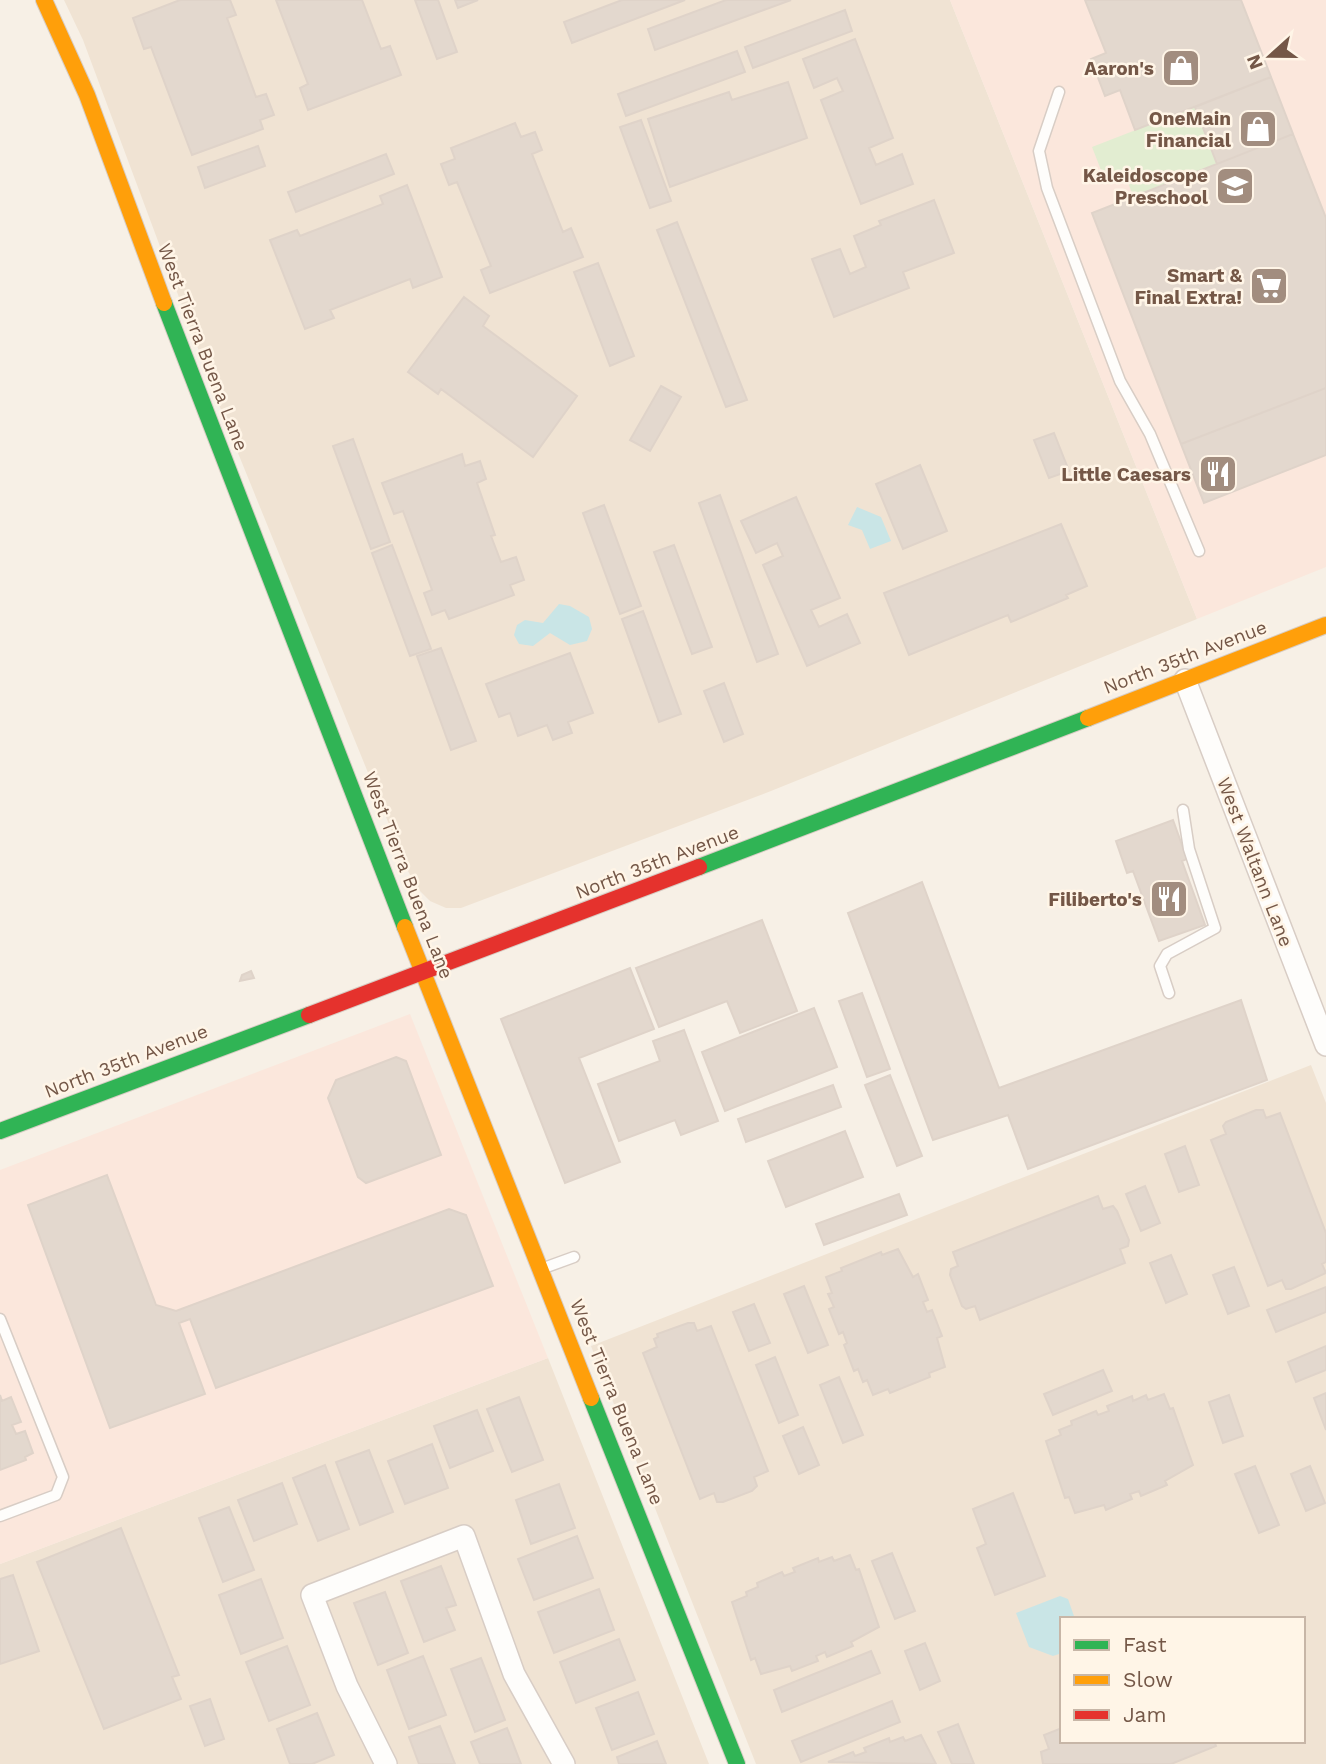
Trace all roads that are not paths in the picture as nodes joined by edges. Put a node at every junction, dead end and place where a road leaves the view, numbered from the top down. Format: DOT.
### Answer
graph roads {
  1 [pos="44,0"];
  2 [pos="1059,92"];
  3 [pos="1199,551"];
  4 [pos="1326,625"];
  5 [pos="1185,680"];
  6 [pos="1183,810"];
  7 [pos="423,972"];
  8 [pos="1169,993"];
  9 [pos="1326,1045"];
  10 [pos="0,1131"];
  11 [pos="575,1257"];
  12 [pos="541,1269"];
  13 [pos="0,1320"];
  14 [pos="0,1516"];
  15 [pos="386,1764"];
  16 [pos="564,1764"];
  17 [pos="737,1764"];
  1 -- 7 [label="street, West Tierra Buena Lane"];
  2 -- 3 [label="lane"];
  4 -- 5 [label="street, North 35th Avenue"];
  5 -- 7 [label="street, North 35th Avenue"];
  5 -- 9 [label="street, West Waltann Lane"];
  6 -- 8 [label="lane"];
  7 -- 10 [label="street, North 35th Avenue"];
  7 -- 12 [label="street, West Tierra Buena Lane"];
  11 -- 12 [label="lane"];
  12 -- 17 [label="street, West Tierra Buena Lane"];
  13 -- 14 [label="lane"];
  15 -- 16 [label="street"];
}
